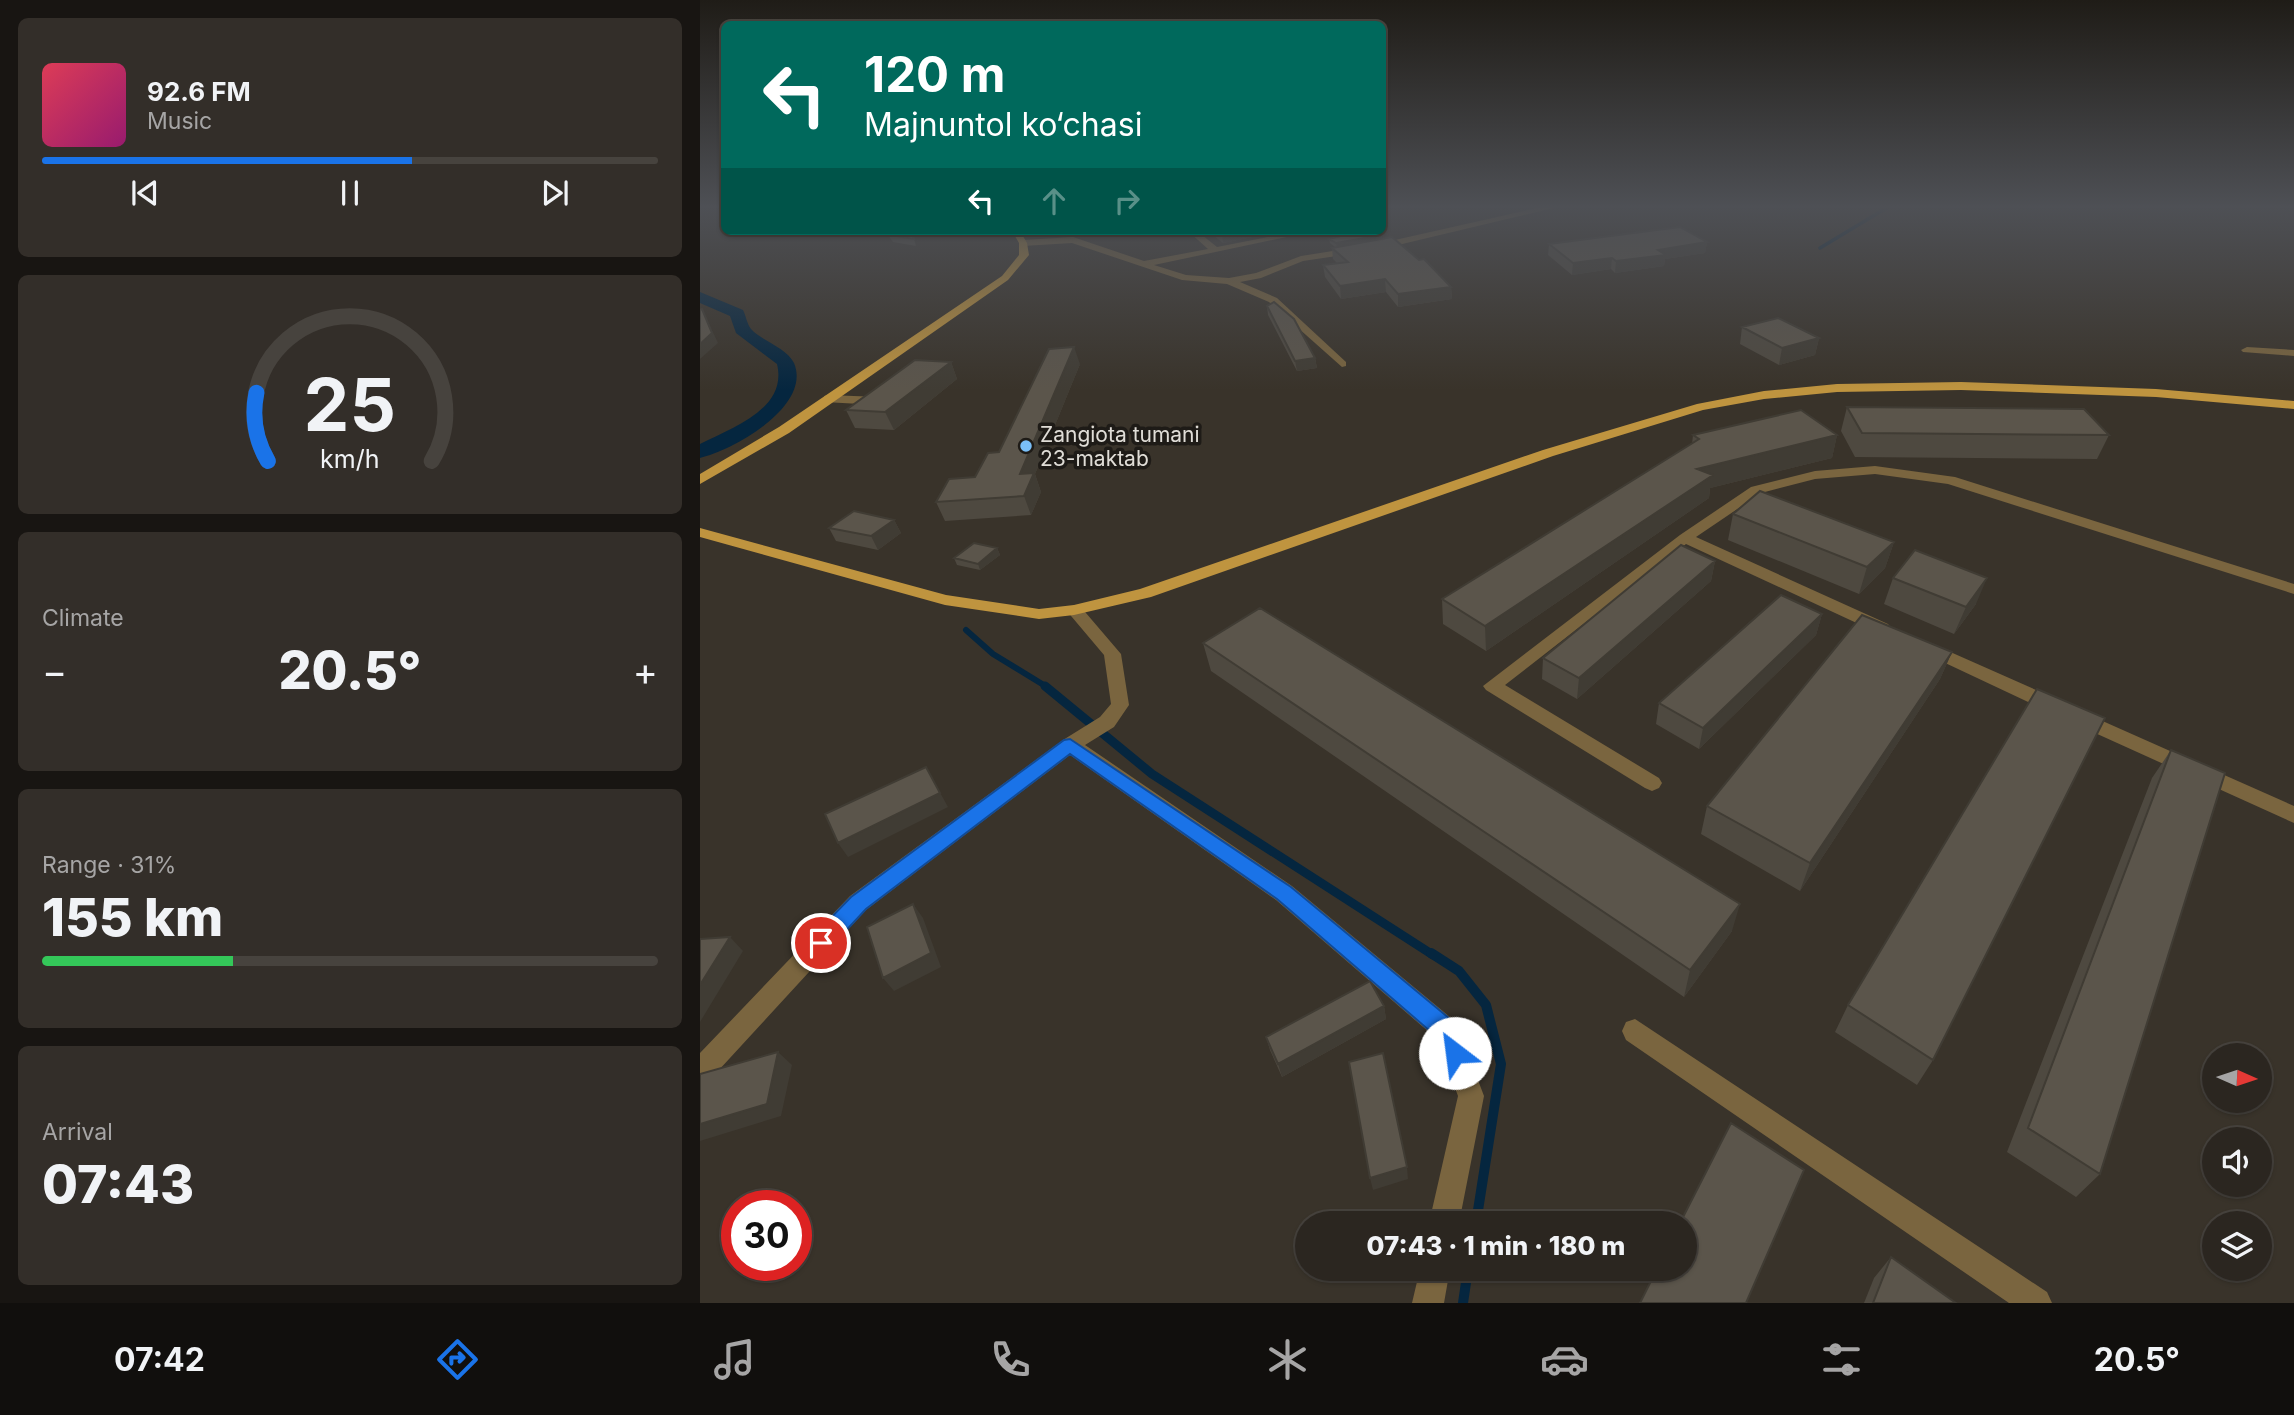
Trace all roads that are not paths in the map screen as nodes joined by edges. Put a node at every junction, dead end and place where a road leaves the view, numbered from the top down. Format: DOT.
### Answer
graph roads {
  1 [pos="1013,268"];
  2 [pos="1150,268"];
  3 [pos="1278,268"];
  4 [pos="1229,281"];
  5 [pos="2247,349"];
  6 [pos="2294,352"];
  7 [pos="1342,364"];
  8 [pos="828,399"];
  9 [pos="879,401"];
  10 [pos="2294,405"];
  11 [pos="700,480"];
  12 [pos="700,532"];
  13 [pos="1685,538"];
  14 [pos="2294,589"];
  15 [pos="1074,610"];
  16 [pos="1078,740"];
  17 [pos="1653,783"];
  18 [pos="2294,815"];
  19 [pos="1635,1031"];
  20 [pos="700,1082"];
  21 [pos="1447,1211"];
  22 [pos="1433,1281"];
  23 [pos="1428,1303"];
  24 [pos="2036,1303"];
  1 -- 8 [label="main road"];
  2 -- 4 [label="street"];
  3 -- 4 [label="street"];
  4 -- 7 [label="street"];
  5 -- 6 [label="street"];
  8 -- 9 [label="street"];
  8 -- 11 [label="main road"];
  10 -- 15 [label="main road"];
  12 -- 15 [label="main road"];
  13 -- 14 [label="street"];
  13 -- 17 [label="street"];
  13 -- 18 [label="street"];
  15 -- 16 [label="street"];
  16 -- 20 [label="street"];
  16 -- 21 [label="street"];
  19 -- 24 [label="street"];
  22 -- 23 [label="street"];
}
